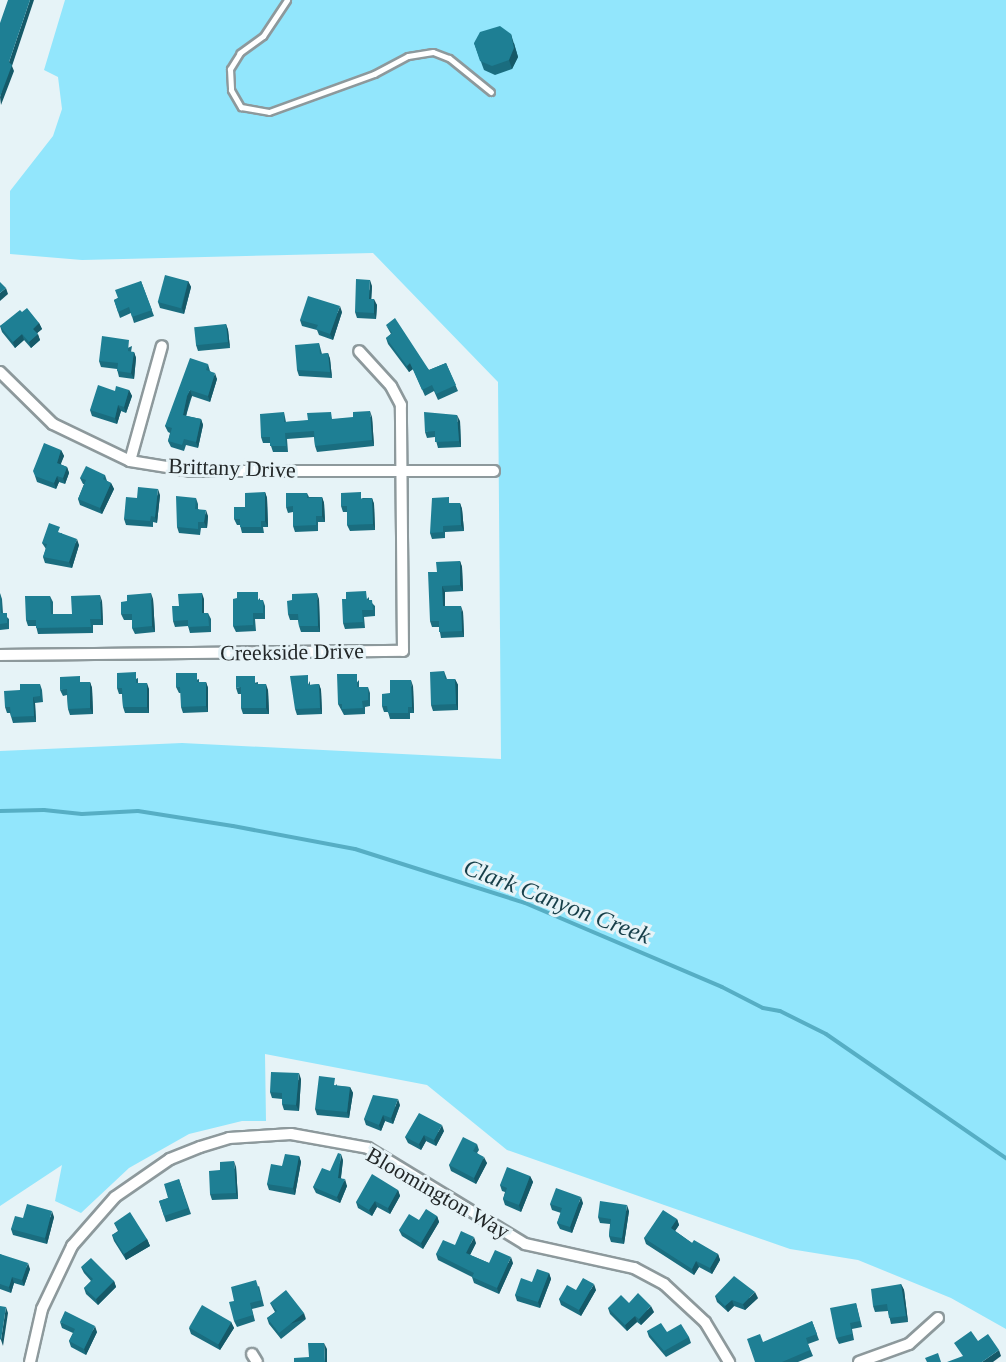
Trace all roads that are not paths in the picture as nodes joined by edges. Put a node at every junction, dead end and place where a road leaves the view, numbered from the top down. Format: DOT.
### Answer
graph roads {
  1 [pos="287,0"];
  2 [pos="491,92"];
  3 [pos="162,346"];
  4 [pos="359,351"];
  5 [pos="0,372"];
  6 [pos="130,461"];
  7 [pos="401,471"];
  8 [pos="494,471"];
  9 [pos="0,655"];
  10 [pos="938,1318"];
  11 [pos="30,1362"];
  12 [pos="729,1362"];
  13 [pos="859,1362"];
  1 -- 2 [label="lane"];
  3 -- 6 [label="street"];
  4 -- 7 [label="street"];
  5 -- 6 [label="street, Brittany Drive"];
  6 -- 7 [label="street, Brittany Drive"];
  7 -- 8 [label="street, Brittany Drive"];
  7 -- 9 [label="street, Creekside Drive"];
  10 -- 13 [label="street"];
  11 -- 12 [label="street, Bloomington Way"];
}
